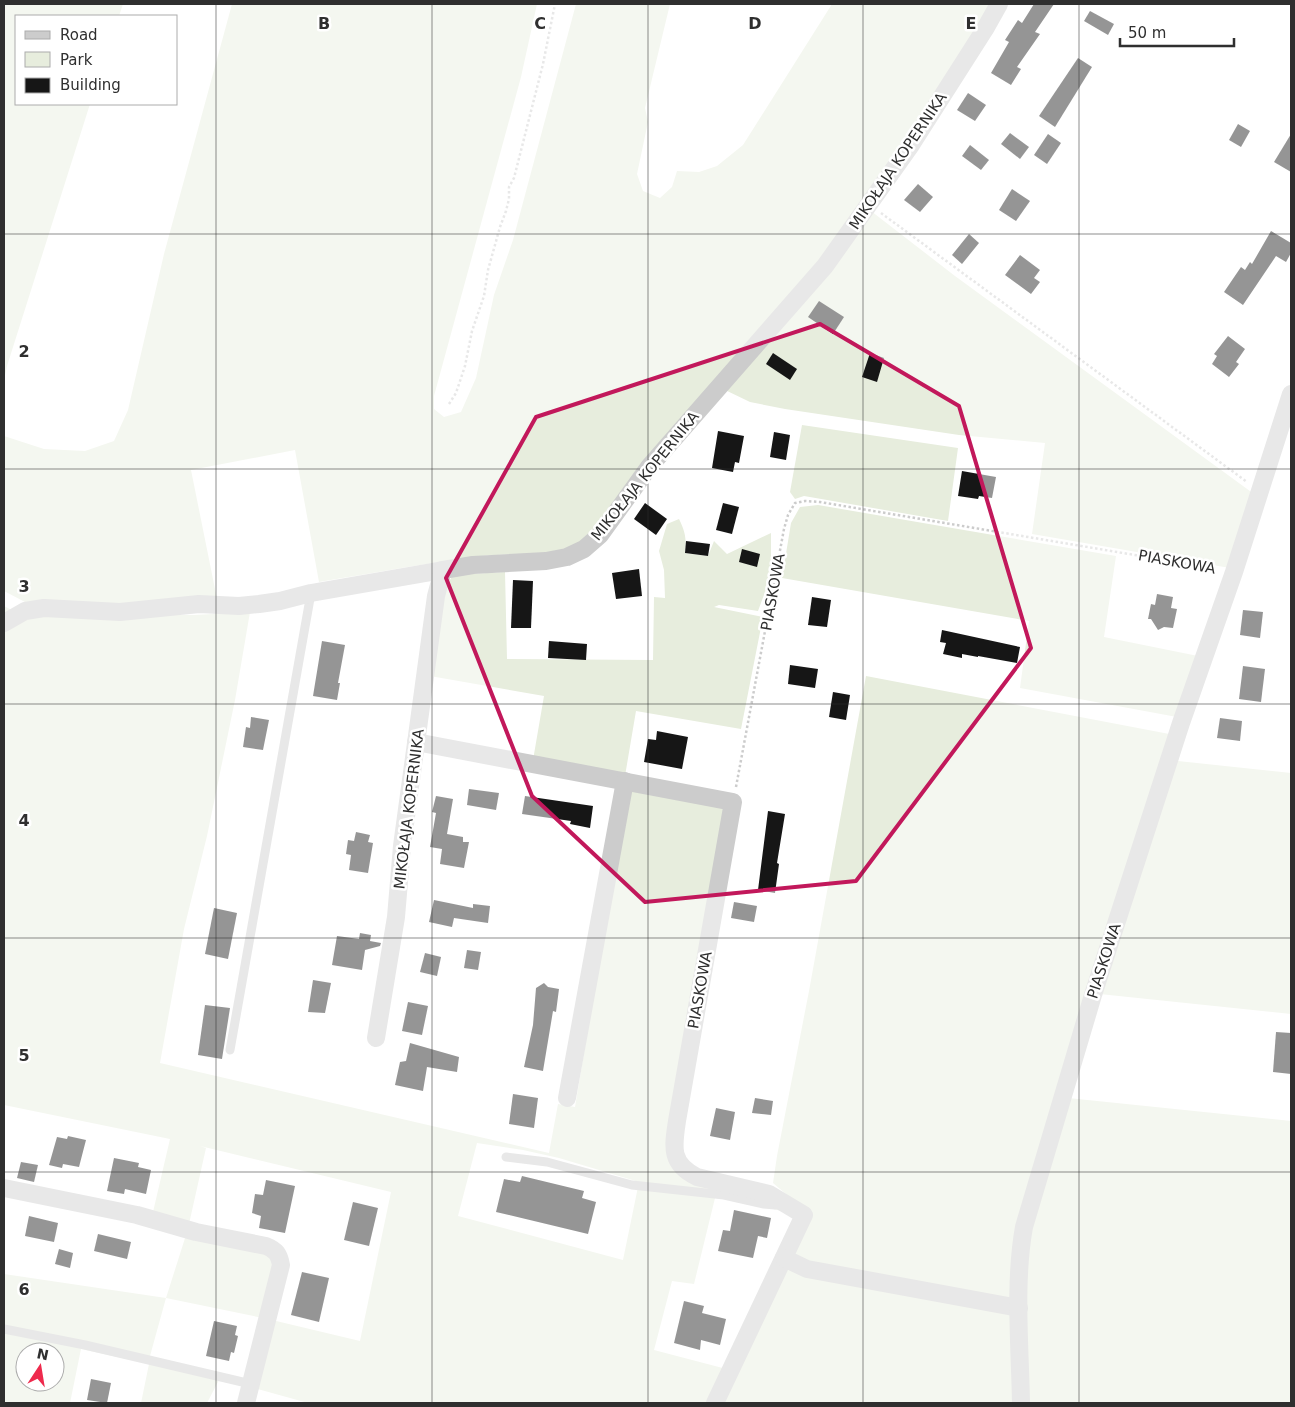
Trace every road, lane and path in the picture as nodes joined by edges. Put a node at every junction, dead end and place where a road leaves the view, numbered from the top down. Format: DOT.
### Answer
graph roads {
  1 [pos="555,4"];
  2 [pos="998,4"];
  3 [pos="869,205"];
  4 [pos="1290,399"];
  5 [pos="449,404"];
  6 [pos="1260,492"];
  7 [pos="443,570"];
  8 [pos="1234,572"];
  9 [pos="311,592"];
  10 [pos="4,623"];
  11 [pos="416,742"];
  12 [pos="625,781"];
  13 [pos="733,802"];
  14 [pos="376,1038"];
  15 [pos="230,1050"];
  16 [pos="567,1098"];
  17 [pos="506,1157"];
  18 [pos="4,1188"];
  19 [pos="785,1202"];
  20 [pos="784,1258"];
  21 [pos="1019,1308"];
  22 [pos="4,1329"];
  23 [pos="251,1384"];
  24 [pos="246,1403"];
  25 [pos="715,1403"];
  26 [pos="1021,1403"];
  1 -- 5 [label="path"];
  2 -- 3 [label="street, MIKOŁAJA KOPERNIKA"];
  3 -- 6 [label="path"];
  3 -- 7 [label="street, MIKOŁAJA KOPERNIKA"];
  4 -- 6 [label="street, PIASKOWA"];
  6 -- 8 [label="street, PIASKOWA"];
  7 -- 9 [label="street"];
  7 -- 11 [label="street, MIKOŁAJA KOPERNIKA"];
  8 -- 13 [label="path, PIASKOWA"];
  8 -- 21 [label="street, PIASKOWA"];
  9 -- 10 [label="street"];
  9 -- 15 [label="lane"];
  11 -- 12 [label="street"];
  11 -- 14 [label="street, MIKOŁAJA KOPERNIKA"];
  12 -- 13 [label="street"];
  12 -- 16 [label="street"];
  13 -- 19 [label="street, PIASKOWA"];
  17 -- 19 [label="lane"];
  18 -- 23 [label="street"];
  19 -- 20 [label="street, PIASKOWA"];
  20 -- 21 [label="street"];
  20 -- 25 [label="street"];
  21 -- 26 [label="street, PIASKOWA"];
  22 -- 23 [label="lane"];
  23 -- 24 [label="street"];
}
